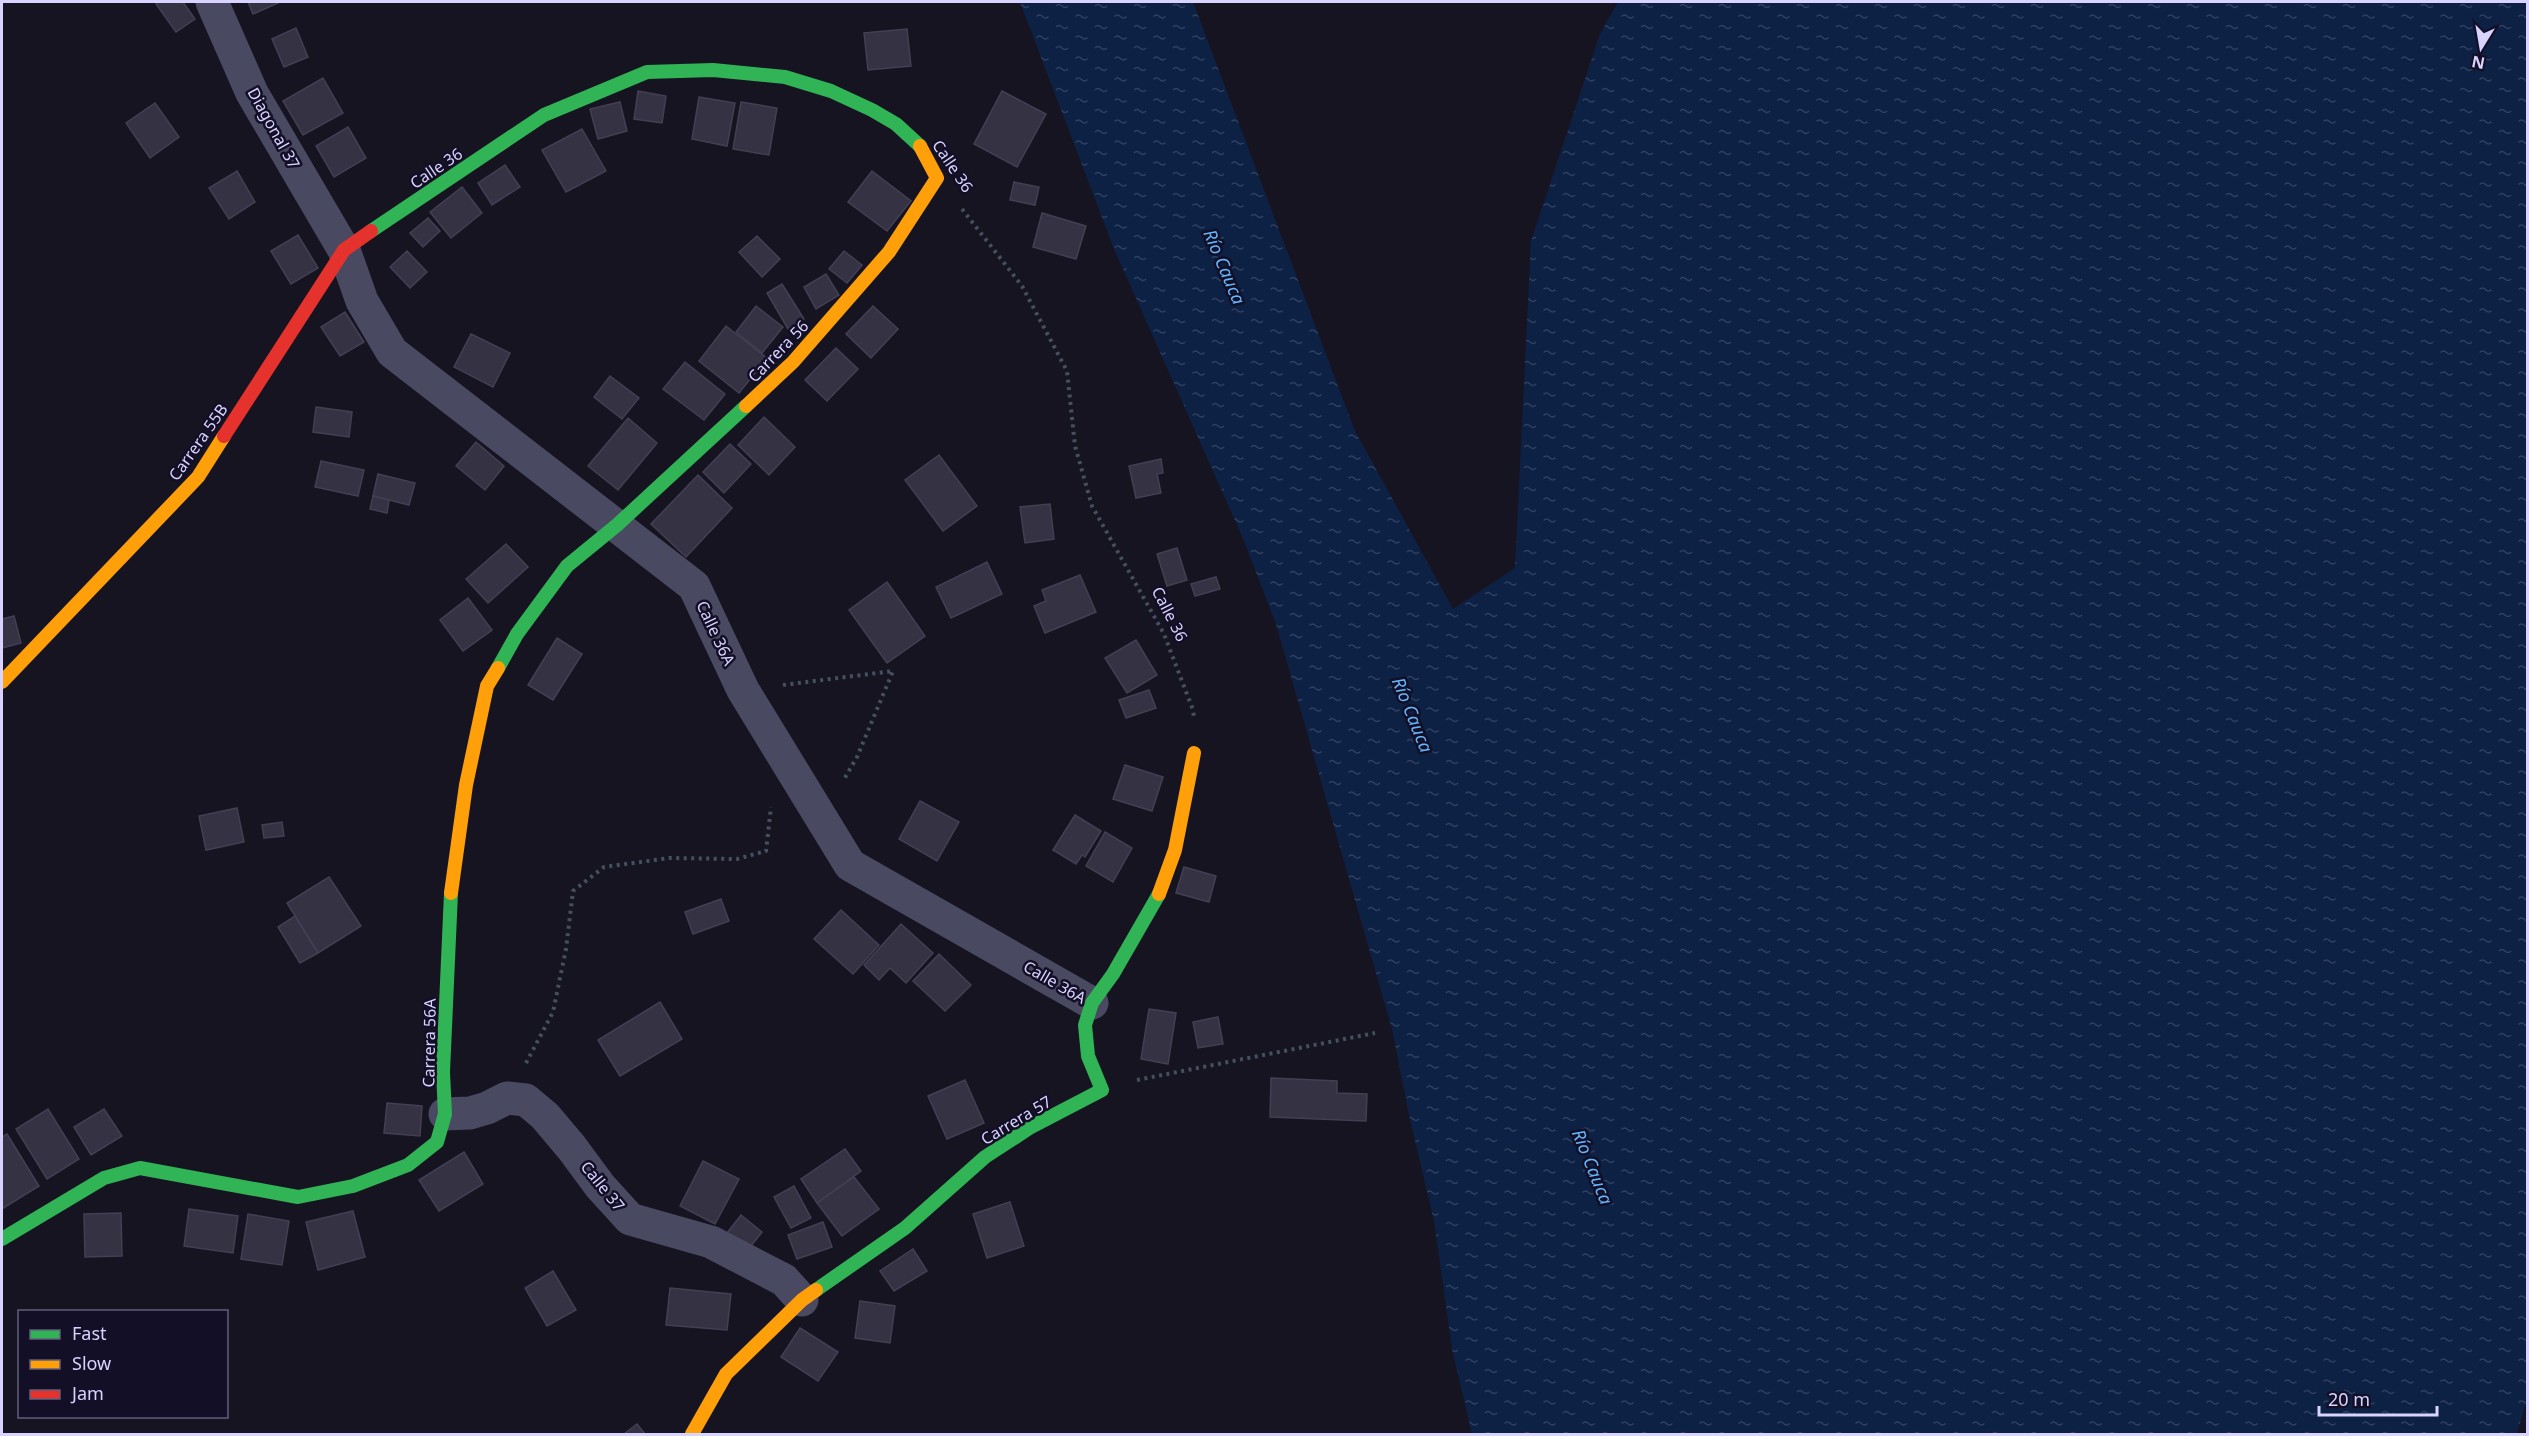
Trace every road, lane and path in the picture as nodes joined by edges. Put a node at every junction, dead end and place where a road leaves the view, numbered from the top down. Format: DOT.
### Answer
graph roads {
  1 [pos="212,2"];
  2 [pos="937,178"];
  3 [pos="344,250"];
  4 [pos="617,525"];
  5 [pos="2,682"];
  6 [pos="743,690"];
  7 [pos="1194,753"];
  8 [pos="808,793"];
  9 [pos="1092,1003"];
  10 [pos="1376,1033"];
  11 [pos="1102,1090"];
  12 [pos="487,1108"];
  13 [pos="445,1114"];
  14 [pos="2,1239"];
  15 [pos="802,1300"];
  16 [pos="692,1434"];
  1 -- 3 [label="street, Diagonal 37"];
  2 -- 3 [label="street, Calle 36"];
  2 -- 4 [label="street, Carrera 56"];
  2 -- 7 [label="path, Calle 36"];
  3 -- 4 [label="street, Calle 36A"];
  3 -- 5 [label="street, Carrera 55B"];
  4 -- 6 [label="street, Calle 36A"];
  4 -- 13 [label="street, Carrera 56A"];
  6 -- 8 [label="street, Calle 36A"];
  6 -- 8 [label="path"];
  7 -- 9 [label="street"];
  8 -- 9 [label="street, Calle 36A"];
  8 -- 12 [label="path"];
  9 -- 11 [label="street"];
  10 -- 11 [label="path"];
  11 -- 15 [label="street, Carrera 57"];
  12 -- 13 [label="street, Calle 37"];
  12 -- 15 [label="street, Calle 37"];
  13 -- 14 [label="street, Carrera 56A"];
  15 -- 16 [label="street, Carrera 57"];
}
